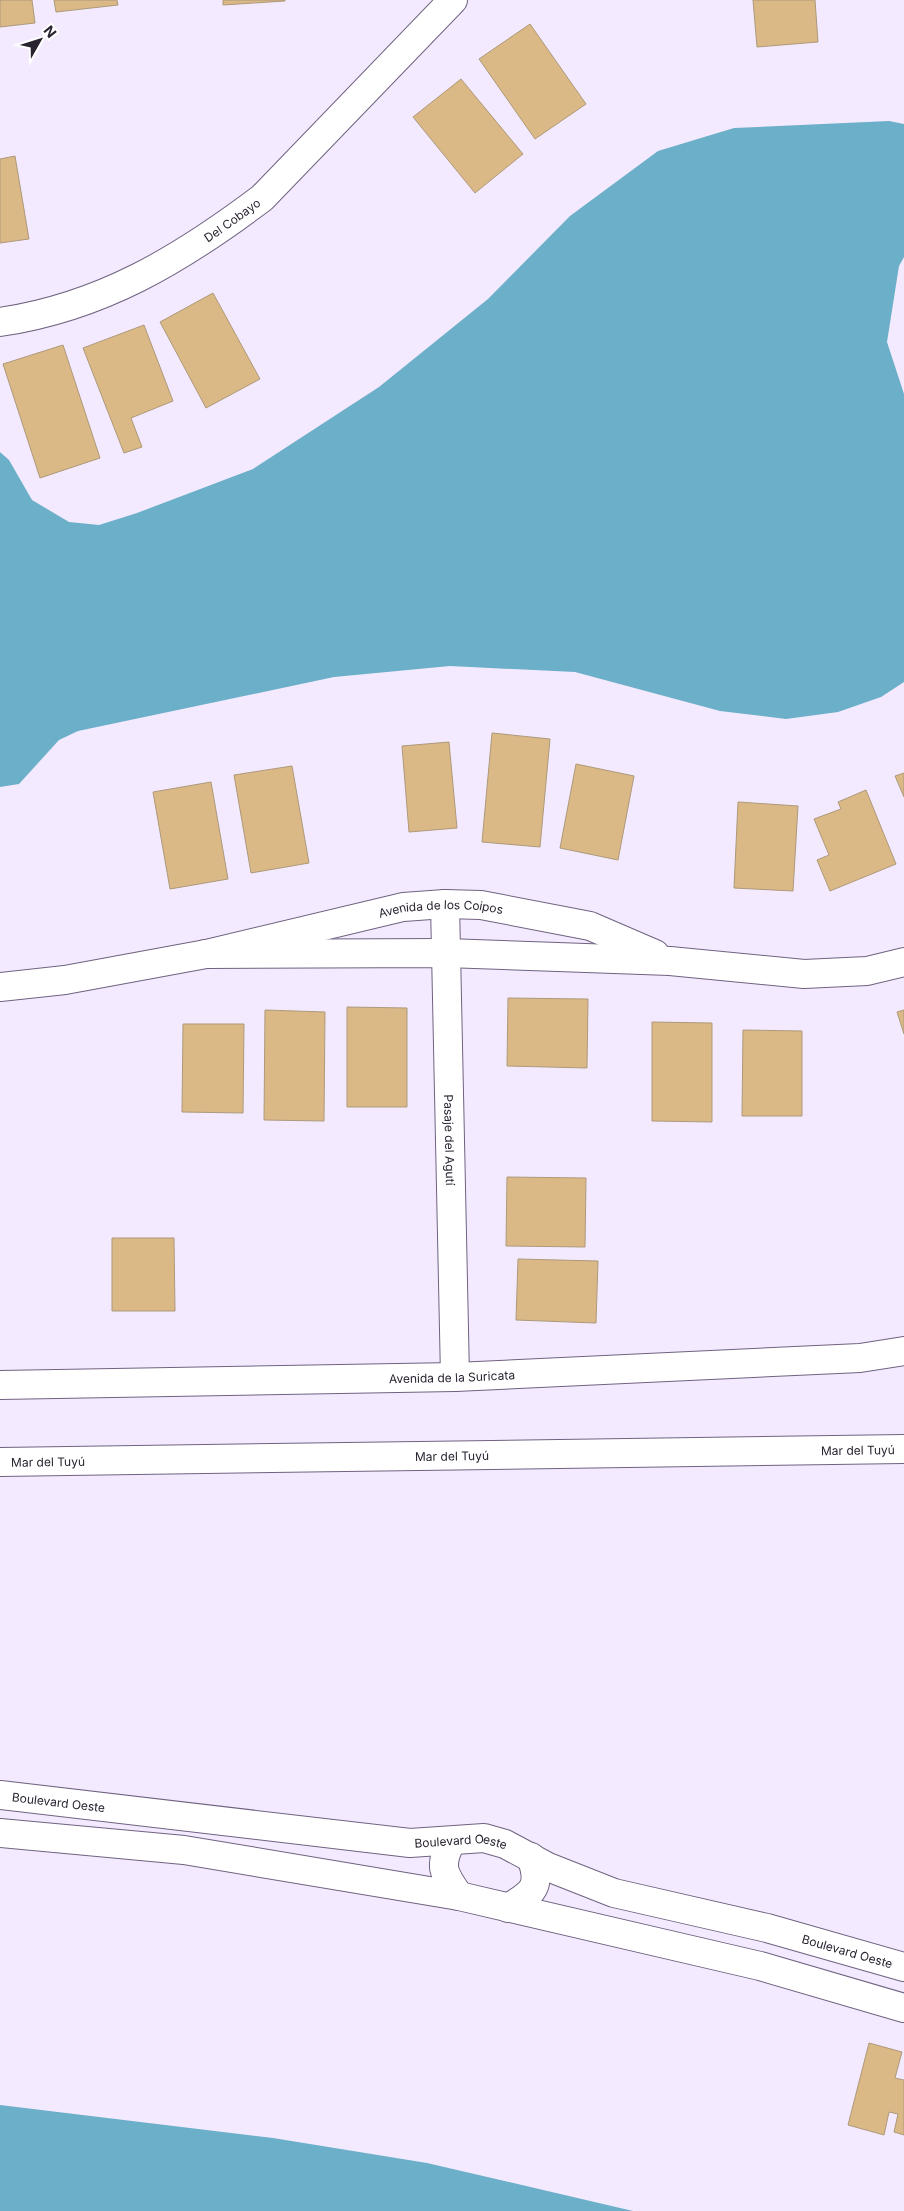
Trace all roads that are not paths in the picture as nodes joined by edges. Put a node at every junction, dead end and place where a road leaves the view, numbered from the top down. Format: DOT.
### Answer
graph roads {
  1 [pos="424,0"];
  2 [pos="453,0"];
  3 [pos="413,39"];
  4 [pos="0,322"];
  5 [pos="445,904"];
  6 [pos="446,953"];
  7 [pos="206,954"];
  8 [pos="670,961"];
  9 [pos="904,962"];
  10 [pos="0,987"];
  11 [pos="904,1352"];
  12 [pos="455,1377"];
  13 [pos="0,1385"];
  14 [pos="904,1449"];
  15 [pos="0,1462"];
  16 [pos="0,1795"];
  17 [pos="188,1816"];
  18 [pos="0,1833"];
  19 [pos="451,1842"];
  20 [pos="184,1850"];
  21 [pos="531,1857"];
  22 [pos="459,1896"];
  23 [pos="508,1908"];
  24 [pos="904,1966"];
  25 [pos="904,2008"];
  1 -- 3 [label="street, Del Cobayo"];
  2 -- 3 [label="street, Del Cobayo"];
  3 -- 4 [label="street, Del Cobayo"];
  5 -- 6 [label="street, Pasaje del Agutí"];
  5 -- 7 [label="street, Avenida de los Coipos"];
  5 -- 8 [label="street, Avenida de los Coipos"];
  6 -- 7 [label="street, Avenida de los Coipos"];
  6 -- 8 [label="street, Avenida de los Coipos"];
  6 -- 12 [label="street, Pasaje del Agutí"];
  7 -- 10 [label="street, Avenida de los Coipos"];
  8 -- 9 [label="street, Avenida de los Coipos"];
  11 -- 12 [label="street, Avenida de la Suricata"];
  12 -- 13 [label="street, Avenida de la Suricata"];
  14 -- 15 [label="street, Mar del Tuyú"];
  16 -- 17 [label="street, Boulevard Oeste"];
  17 -- 19 [label="street, Boulevard Oeste"];
  17 -- 20 [label="street"];
  18 -- 20 [label="street"];
  19 -- 21 [label="street, Boulevard Oeste"];
  19 -- 22 [label="street"];
  20 -- 22 [label="street"];
  21 -- 23 [label="street"];
  21 -- 24 [label="street, Boulevard Oeste"];
  22 -- 23 [label="street"];
  23 -- 25 [label="street"];
}
